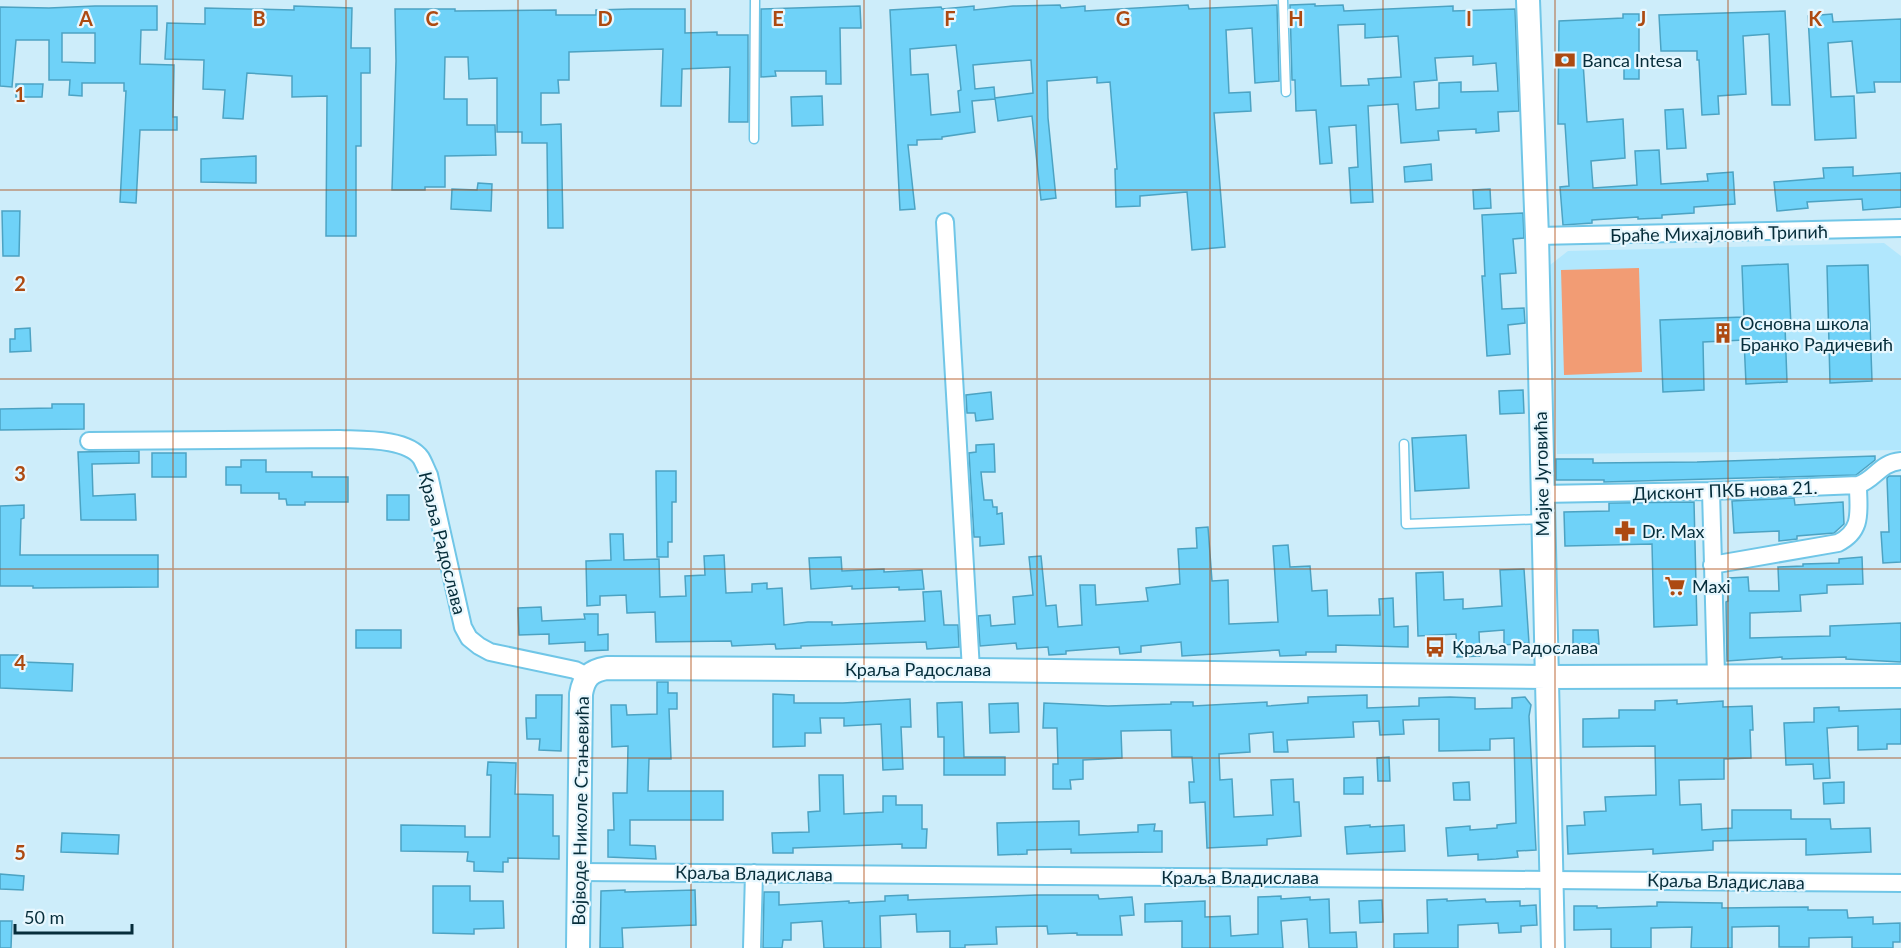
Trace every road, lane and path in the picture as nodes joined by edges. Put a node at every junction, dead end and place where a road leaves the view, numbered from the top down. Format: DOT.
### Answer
graph roads {
  1 [pos="755,0"];
  2 [pos="1283,0"];
  3 [pos="1528,0"];
  4 [pos="1286,92"];
  5 [pos="754,139"];
  6 [pos="945,222"];
  7 [pos="1901,228"];
  8 [pos="1536,236"];
  9 [pos="89,441"];
  10 [pos="1404,444"];
  11 [pos="1901,461"];
  12 [pos="1858,485"];
  13 [pos="1711,491"];
  14 [pos="1541,494"];
  15 [pos="1542,519"];
  16 [pos="1712,565"];
  17 [pos="971,670"];
  18 [pos="587,676"];
  19 [pos="1716,676"];
  20 [pos="1901,676"];
  21 [pos="1546,677"];
  22 [pos="579,872"];
  23 [pos="754,873"];
  24 [pos="1551,879"];
  25 [pos="1901,883"];
  26 [pos="578,948"];
  27 [pos="752,948"];
  28 [pos="1553,948"];
  1 -- 5 [label="lane"];
  2 -- 4 [label="lane"];
  3 -- 8 [label="street, Мајке Југовића"];
  6 -- 17 [label="street"];
  7 -- 8 [label="street, Браће Михајловић Трипић"];
  8 -- 14 [label="street, Мајке Југовића"];
  9 -- 18 [label="street, Краља Радослава"];
  10 -- 15 [label="lane"];
  11 -- 12 [label="street"];
  12 -- 13 [label="street, Дисконт ПКБ нова 21."];
  12 -- 16 [label="street"];
  13 -- 14 [label="street, Дисконт ПКБ нова 21."];
  13 -- 16 [label="street"];
  14 -- 15 [label="street, Мајке Југовића"];
  15 -- 21 [label="street, Мајке Југовића"];
  16 -- 19 [label="street"];
  17 -- 18 [label="street, Краља Радослава"];
  17 -- 21 [label="street, Краља Радослава"];
  18 -- 22 [label="street, Војводе Николе Стањевића"];
  19 -- 20 [label="street, Краља Радослава"];
  19 -- 21 [label="street, Краља Радослава"];
  21 -- 24 [label="street, Мајке Југовића"];
  22 -- 23 [label="street, Краља Владислава"];
  22 -- 26 [label="street, Војводе Николе Стањевића"];
  23 -- 24 [label="street, Краља Владислава"];
  23 -- 27 [label="street"];
  24 -- 25 [label="street, Краља Владислава"];
  24 -- 28 [label="street, Мајке Југовића"];
}
